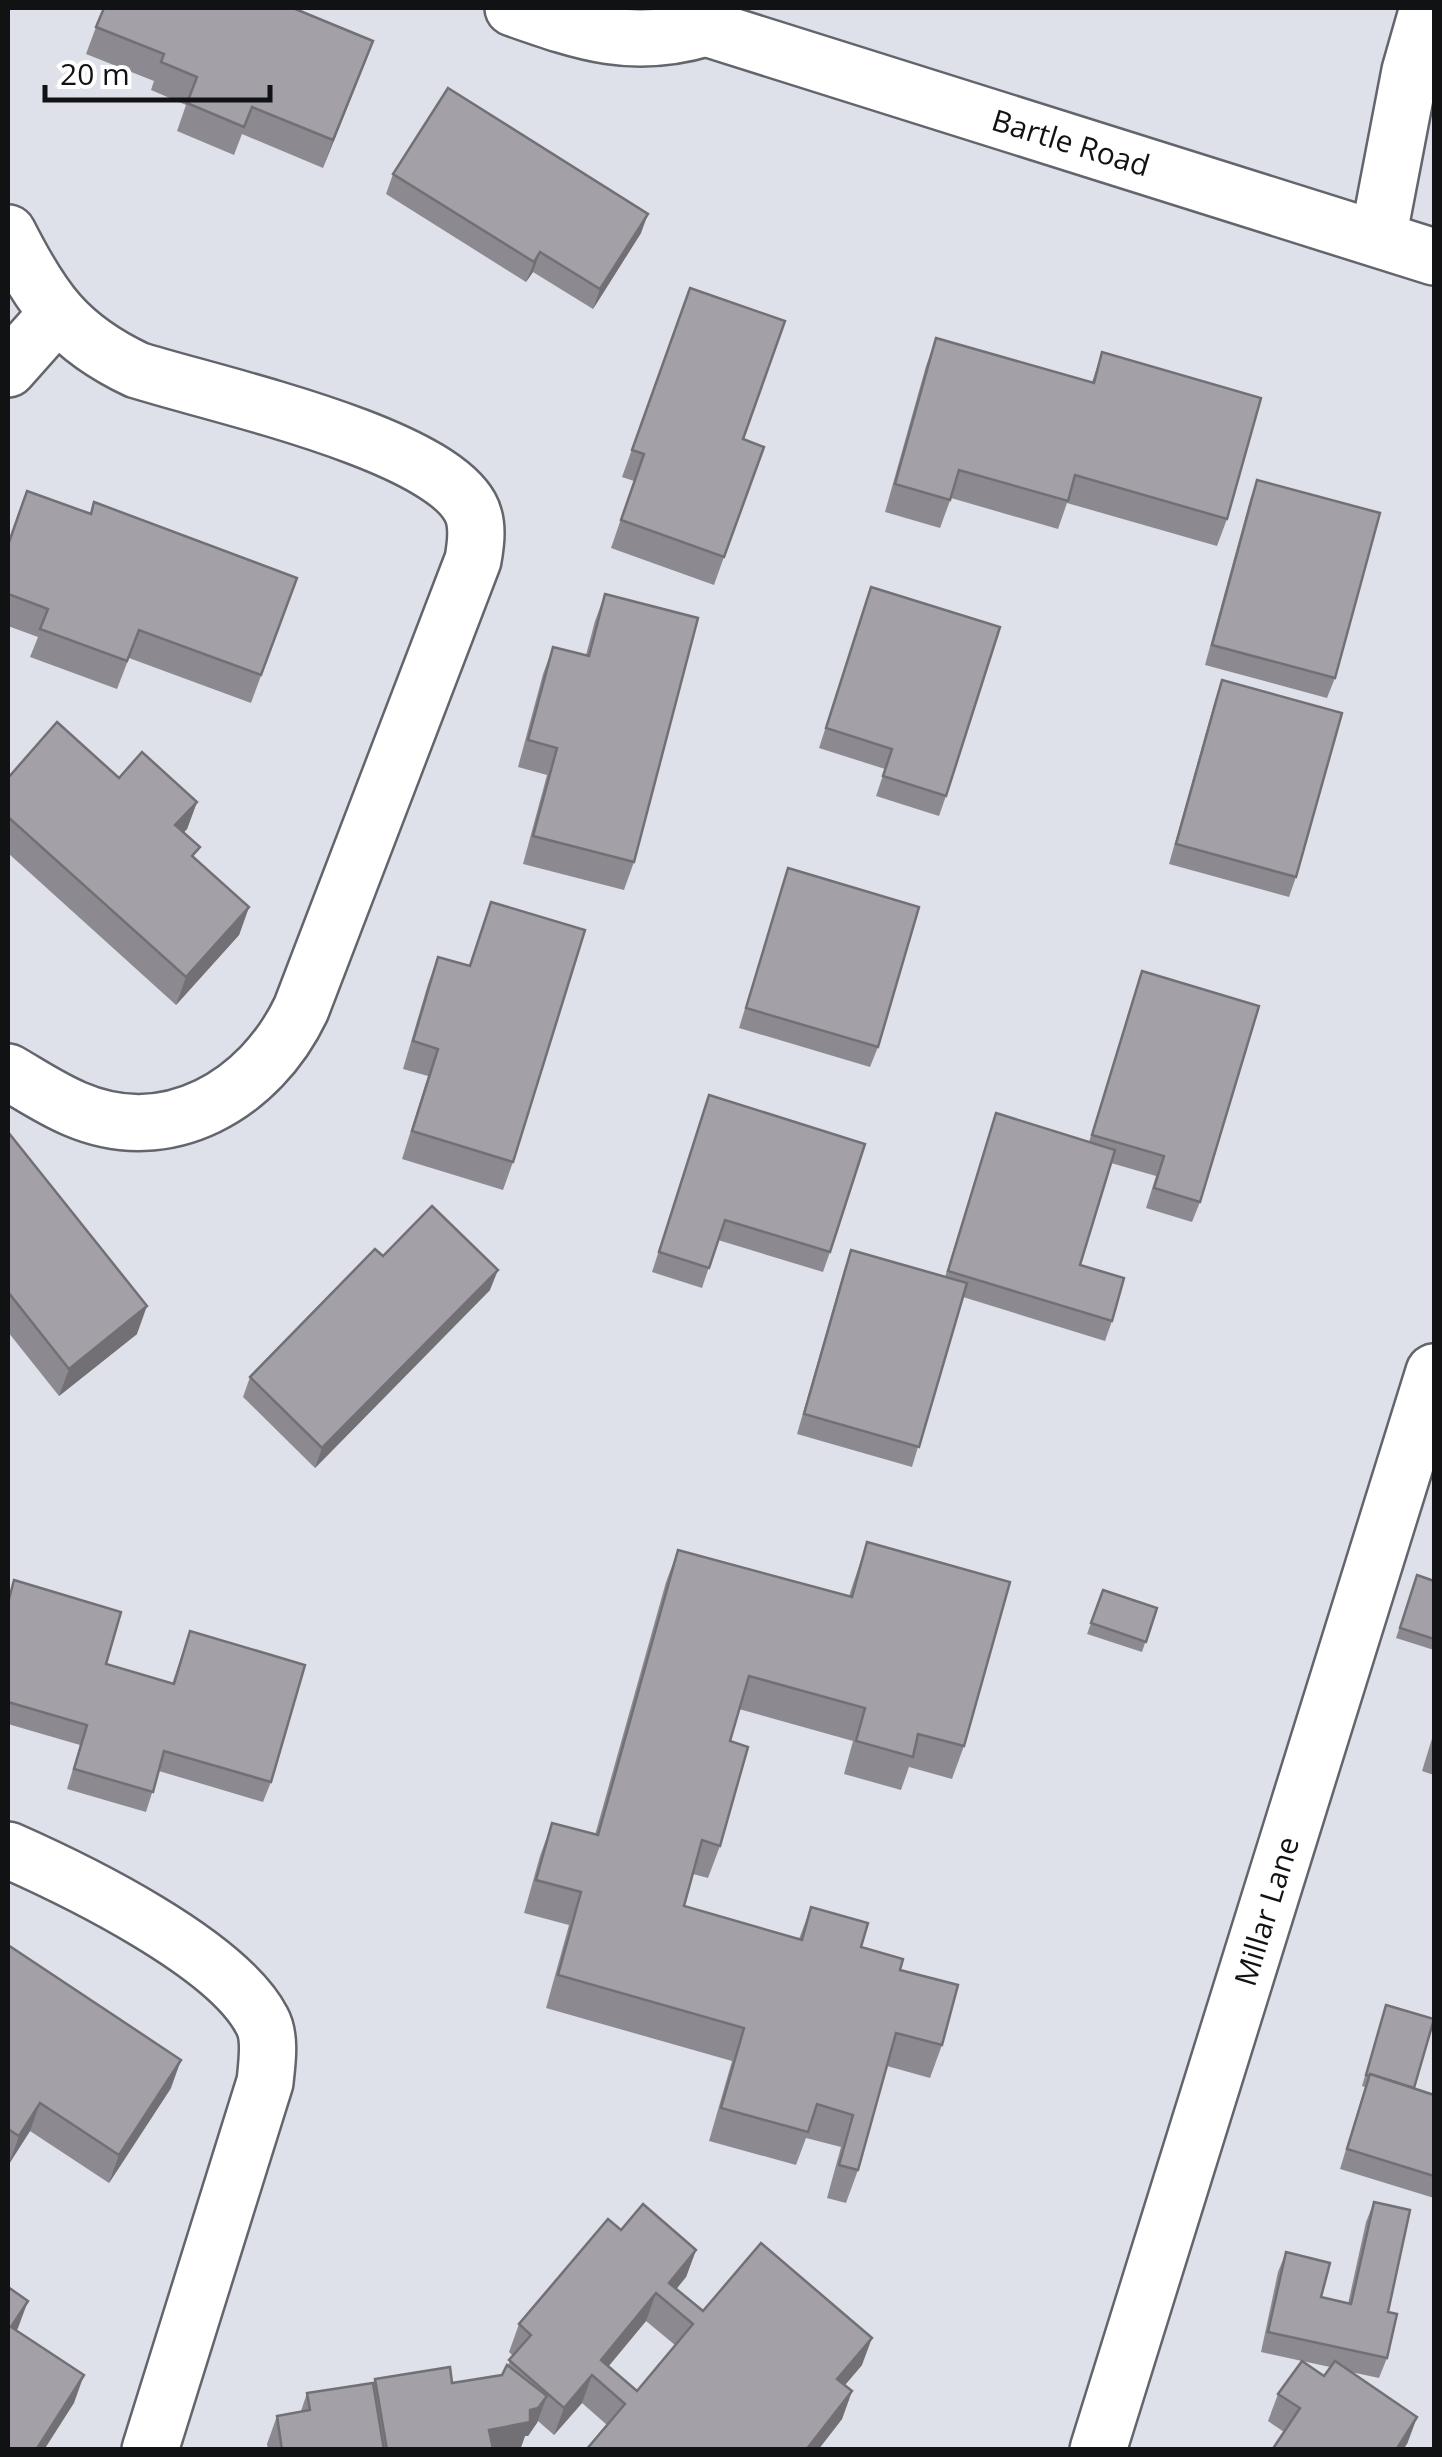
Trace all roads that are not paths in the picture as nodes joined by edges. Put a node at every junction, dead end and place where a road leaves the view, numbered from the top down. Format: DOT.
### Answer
graph roads {
  1 [pos="514,8"];
  2 [pos="1428,8"];
  3 [pos="709,18"];
  4 [pos="8,233"];
  5 [pos="1378,238"];
  6 [pos="1434,258"];
  7 [pos="56,314"];
  8 [pos="8,369"];
  9 [pos="8,1072"];
  10 [pos="1434,1372"];
  11 [pos="8,1850"];
  12 [pos="150,2450"];
  13 [pos="1098,2450"];
  1 -- 3 [label="street"];
  2 -- 5 [label="street"];
  3 -- 5 [label="street, Bartle Road"];
  4 -- 7 [label="street"];
  5 -- 6 [label="street, Bartle Road"];
  7 -- 8 [label="street"];
  7 -- 9 [label="street"];
  10 -- 13 [label="street, Millar Lane"];
  11 -- 12 [label="street"];
}
